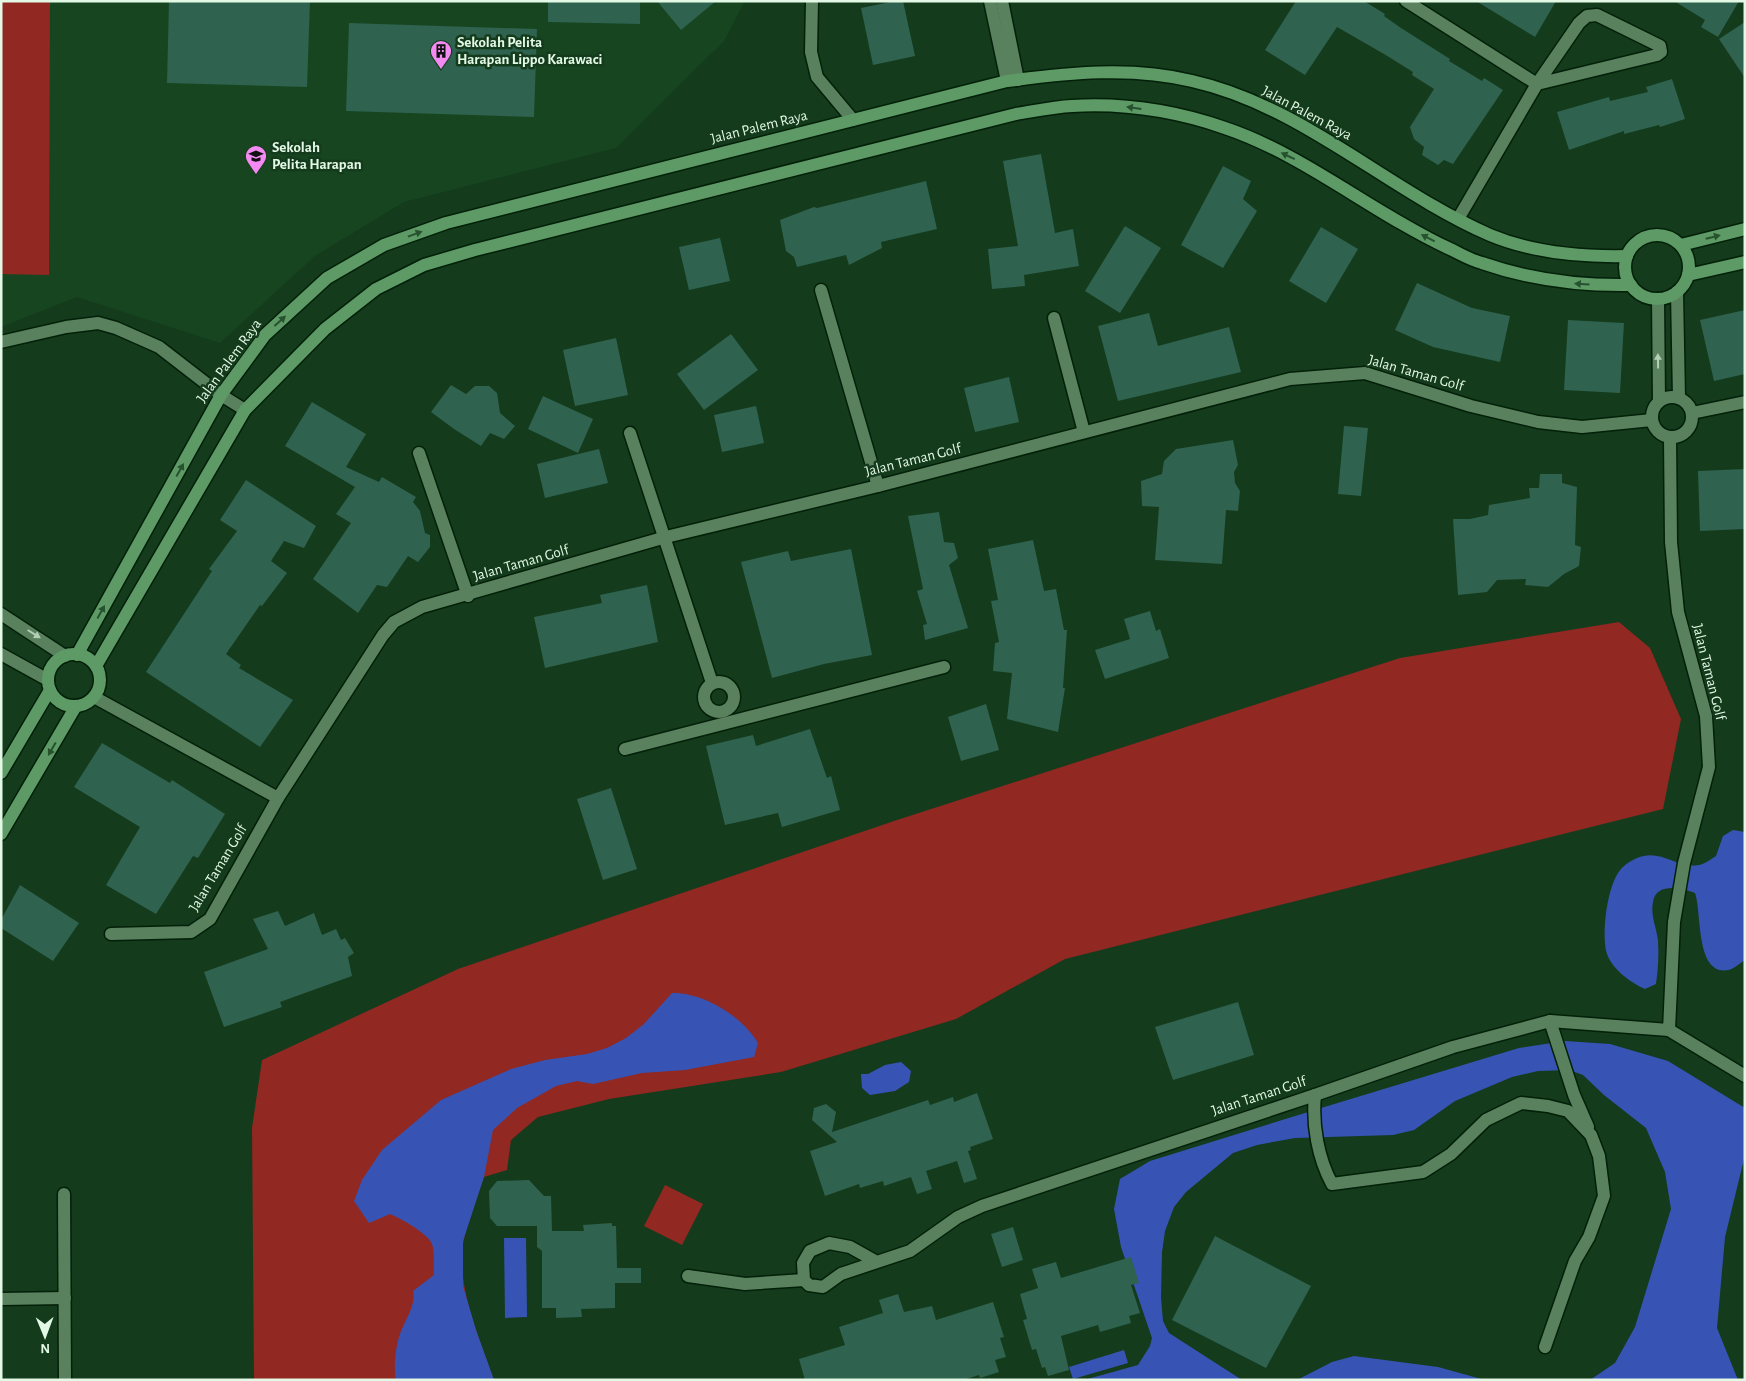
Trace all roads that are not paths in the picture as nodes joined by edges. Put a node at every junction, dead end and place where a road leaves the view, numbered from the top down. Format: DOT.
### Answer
graph roads {
  1 [pos="812,1"];
  2 [pos="990,1"];
  3 [pos="1002,1"];
  4 [pos="1410,2"];
  5 [pos="1013,80"];
  6 [pos="1537,84"];
  7 [pos="853,120"];
  8 [pos="1458,220"];
  9 [pos="1745,229"];
  10 [pos="1681,245"];
  11 [pos="1627,256"];
  12 [pos="1745,262"];
  13 [pos="1688,275"];
  14 [pos="1631,285"];
  15 [pos="821,290"];
  16 [pos="1677,292"];
  17 [pos="1658,299"];
  18 [pos="1054,318"];
  19 [pos="1,342"];
  20 [pos="220,395"];
  21 [pos="1679,398"];
  22 [pos="1659,401"];
  23 [pos="1745,402"];
  24 [pos="246,410"];
  25 [pos="1692,413"];
  26 [pos="1652,420"];
  27 [pos="1084,432"];
  28 [pos="630,433"];
  29 [pos="1670,438"];
  30 [pos="419,453"];
  31 [pos="878,486"];
  32 [pos="666,537"];
  33 [pos="468,596"];
  34 [pos="1,614"];
  35 [pos="1,654"];
  36 [pos="71,655"];
  37 [pos="96,666"];
  38 [pos="944,667"];
  39 [pos="712,683"];
  40 [pos="49,685"];
  41 [pos="94,697"];
  42 [pos="76,706"];
  43 [pos="725,716"];
  44 [pos="624,749"];
  45 [pos="1,773"];
  46 [pos="278,798"];
  47 [pos="1,834"];
  48 [pos="111,934"];
  49 [pos="1550,1021"];
  50 [pos="1669,1030"];
  51 [pos="1745,1076"];
  52 [pos="1314,1101"];
  53 [pos="1591,1135"];
  54 [pos="64,1194"];
  55 [pos="875,1261"];
  56 [pos="688,1276"];
  57 [pos="804,1280"];
  58 [pos="65,1298"];
  59 [pos="1,1299"];
  60 [pos="1545,1346"];
  61 [pos="66,1380"];
  1 -- 7 [label="street"];
  2 -- 5 [label="street"];
  3 -- 5 [label="street"];
  4 -- 6 [label="street"];
  5 -- 7 [label="street, Jalan Palem Raya"];
  5 -- 8 [label="street, Jalan Palem Raya"];
  6 -- 6 [label="street"];
  6 -- 8 [label="street"];
  20 -- 7 [label="street, Jalan Palem Raya, one-way"];
  8 -- 11 [label="street, Jalan Palem Raya"];
  10 -- 9 [label="street, one-way"];
  10 -- 11 [label="street"];
  10 -- 13 [label="street"];
  11 -- 14 [label="street"];
  12 -- 13 [label="street"];
  13 -- 16 [label="street"];
  14 -- 17 [label="street"];
  14 -- 24 [label="street, one-way"];
  15 -- 31 [label="street"];
  16 -- 17 [label="street"];
  16 -- 21 [label="street"];
  22 -- 17 [label="street, one-way"];
  18 -- 27 [label="street"];
  19 -- 20 [label="street"];
  20 -- 24 [label="street"];
  36 -- 20 [label="street, Jalan Palem Raya, one-way"];
  21 -- 22 [label="street"];
  21 -- 25 [label="street"];
  22 -- 26 [label="street"];
  23 -- 25 [label="street"];
  24 -- 37 [label="street"];
  25 -- 29 [label="street"];
  26 -- 27 [label="street, Jalan Taman Golf"];
  26 -- 29 [label="street"];
  27 -- 31 [label="street, Jalan Taman Golf"];
  28 -- 32 [label="street"];
  29 -- 50 [label="street, Jalan Taman Golf"];
  30 -- 33 [label="street"];
  31 -- 32 [label="street, Jalan Taman Golf"];
  32 -- 33 [label="street, Jalan Taman Golf"];
  32 -- 39 [label="street"];
  33 -- 46 [label="street, Jalan Taman Golf"];
  34 -- 36 [label="street, one-way"];
  35 -- 40 [label="street"];
  36 -- 37 [label="street"];
  36 -- 40 [label="street"];
  37 -- 41 [label="street"];
  38 -- 43 [label="street"];
  39 -- 43 [label="street"];
  39 -- 43 [label="street"];
  40 -- 42 [label="street"];
  40 -- 45 [label="street"];
  41 -- 42 [label="street"];
  41 -- 46 [label="street"];
  42 -- 47 [label="street, one-way"];
  43 -- 44 [label="street"];
  46 -- 48 [label="street, Jalan Taman Golf"];
  49 -- 50 [label="street, Jalan Taman Golf"];
  49 -- 52 [label="street, Jalan Taman Golf"];
  49 -- 53 [label="street"];
  50 -- 51 [label="street, Jalan Taman Golf"];
  52 -- 53 [label="street"];
  52 -- 55 [label="street, Jalan Taman Golf"];
  53 -- 60 [label="street"];
  54 -- 58 [label="street"];
  55 -- 57 [label="street, Jalan Taman Golf"];
  55 -- 57 [label="street"];
  56 -- 57 [label="street, Jalan Taman Golf"];
  58 -- 59 [label="street"];
  58 -- 61 [label="street"];
}
